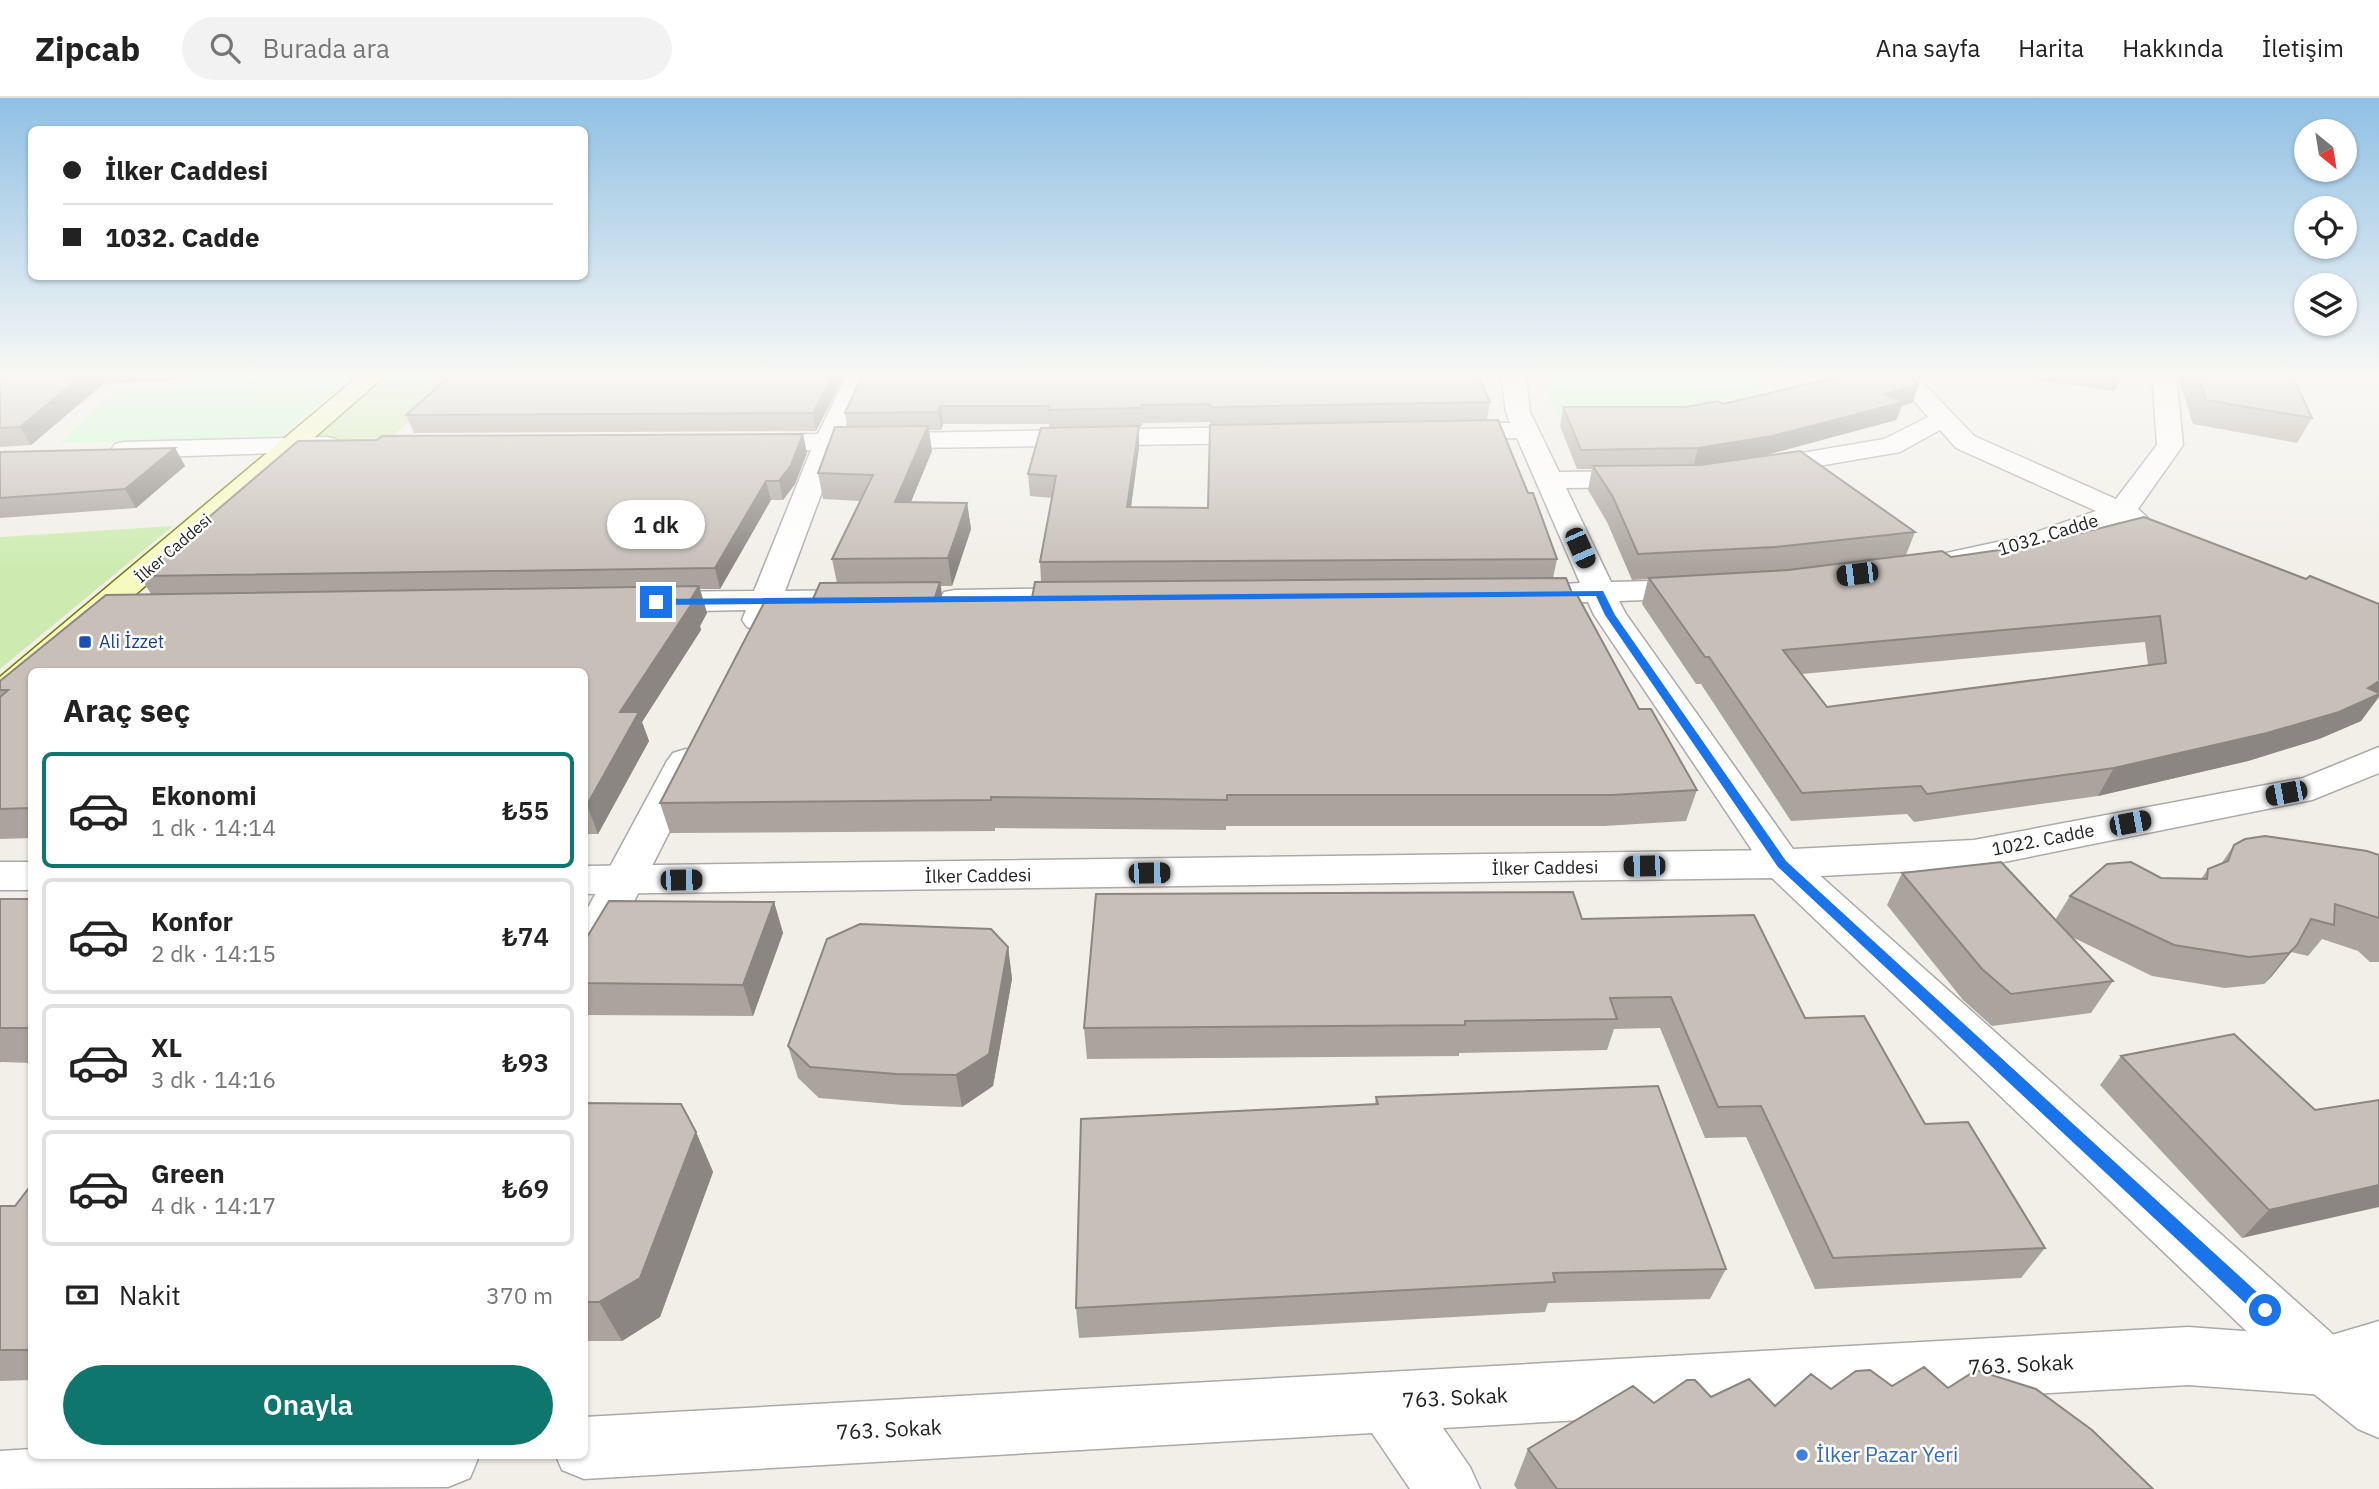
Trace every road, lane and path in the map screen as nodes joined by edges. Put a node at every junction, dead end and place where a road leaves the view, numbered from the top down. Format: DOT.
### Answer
graph roads {
  1 [pos="301,438"];
  2 [pos="829,438"];
  3 [pos="1088,438"];
  4 [pos="1530,438"];
  5 [pos="1907,438"];
  6 [pos="1961,438"];
  7 [pos="2169,438"];
  8 [pos="730,443"];
  9 [pos="827,443"];
  10 [pos="293,445"];
  11 [pos="357,445"];
  12 [pos="100,450"];
  13 [pos="1731,473"];
  14 [pos="1667,478"];
  15 [pos="1549,481"];
  16 [pos="2120,512"];
  17 [pos="2159,527"];
  18 [pos="1924,564"];
  19 [pos="1722,588"];
  20 [pos="1600,593"];
  21 [pos="1489,594"];
  22 [pos="1114,597"];
  23 [pos="768,600"];
  24 [pos="628,602"];
  25 [pos="99,610"];
  26 [pos="141,610"];
  27 [pos="743,649"];
  28 [pos="31,668"];
  29 [pos="28,671"];
  30 [pos="0,695"];
  31 [pos="700,734"];
  32 [pos="2379,759"];
  33 [pos="1782,864"];
  34 [pos="0,876"];
  35 [pos="28,876"];
  36 [pos="605,881"];
  37 [pos="588,943"];
  38 [pos="2352,1358"];
  39 [pos="1387,1402"];
  40 [pos="2379,1408"];
  41 [pos="588,1448"];
  42 [pos="418,1459"];
  43 [pos="309,1470"];
  44 [pos="0,1482"];
  45 [pos="1448,1489"];
  1 -- 10 [label="main road, İlker Caddesi"];
  2 -- 9 [label="street"];
  3 -- 9 [label="street"];
  4 -- 15 [label="street"];
  5 -- 13 [label="street"];
  6 -- 16 [label="street"];
  7 -- 16 [label="street, 1032. Cadde"];
  8 -- 9 [label="street"];
  9 -- 23 [label="street"];
  10 -- 11 [label="street"];
  10 -- 12 [label="street"];
  10 -- 25 [label="main road, İlker Caddesi"];
  14 -- 15 [label="street"];
  15 -- 20 [label="street"];
  16 -- 17 [label="street"];
  16 -- 18 [label="street, 1032. Cadde"];
  19 -- 20 [label="street"];
  20 -- 21 [label="street"];
  20 -- 33 [label="street"];
  22 -- 23 [label="street"];
  23 -- 24 [label="street"];
  23 -- 27 [label="street"];
  25 -- 26 [label="street"];
  25 -- 28 [label="main road, İlker Caddesi"];
  29 -- 30 [label="main road, İlker Caddesi"];
  31 -- 36 [label="street"];
  32 -- 33 [label="street, 1022. Cadde"];
  33 -- 36 [label="street, İlker Caddesi"];
  33 -- 38 [label="street"];
  34 -- 35 [label="street"];
  36 -- 37 [label="street"];
  38 -- 39 [label="street, 763. Sokak"];
  38 -- 40 [label="street"];
  39 -- 41 [label="street, 763. Sokak"];
  39 -- 45 [label="street"];
  42 -- 43 [label="street"];
  43 -- 44 [label="street"];
}
